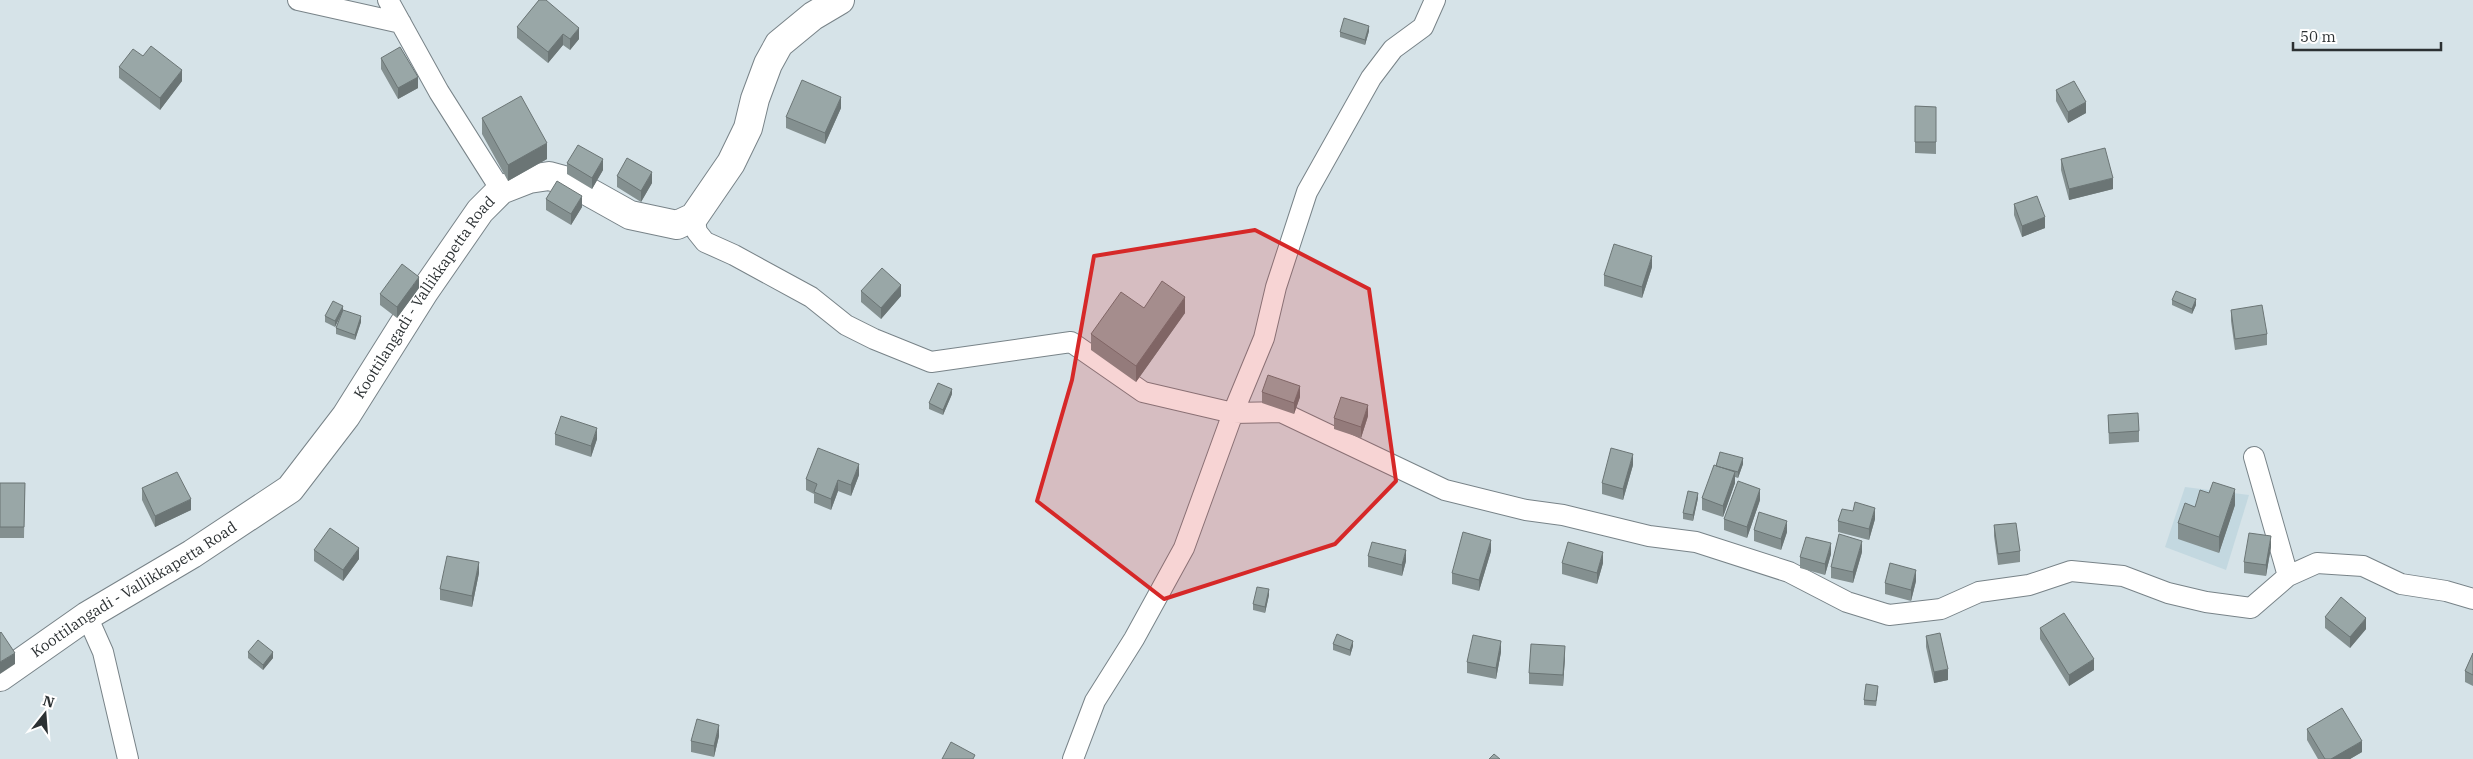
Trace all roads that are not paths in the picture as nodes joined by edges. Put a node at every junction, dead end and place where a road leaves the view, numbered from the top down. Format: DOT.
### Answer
graph roads {
  1 [pos="298,0"];
  2 [pos="388,0"];
  3 [pos="840,0"];
  4 [pos="1435,0"];
  5 [pos="402,23"];
  6 [pos="501,190"];
  7 [pos="694,218"];
  8 [pos="1233,413"];
  9 [pos="2254,457"];
  10 [pos="2288,576"];
  11 [pos="2473,599"];
  12 [pos="86,616"];
  13 [pos="0,677"];
  14 [pos="128,759"];
  15 [pos="1073,759"];
  1 -- 5 [label="street"];
  2 -- 5 [label="street"];
  3 -- 7 [label="main road"];
  4 -- 8 [label="street"];
  5 -- 6 [label="street"];
  6 -- 7 [label="main road, Koottilangadi - Vallikkapetta Road"];
  6 -- 12 [label="main road, Koottilangadi - Vallikkapetta Road"];
  7 -- 8 [label="street"];
  8 -- 10 [label="street"];
  8 -- 15 [label="street"];
  9 -- 10 [label="street"];
  10 -- 11 [label="street"];
  12 -- 13 [label="main road, Koottilangadi - Vallikkapetta Road"];
  12 -- 14 [label="street"];
}
